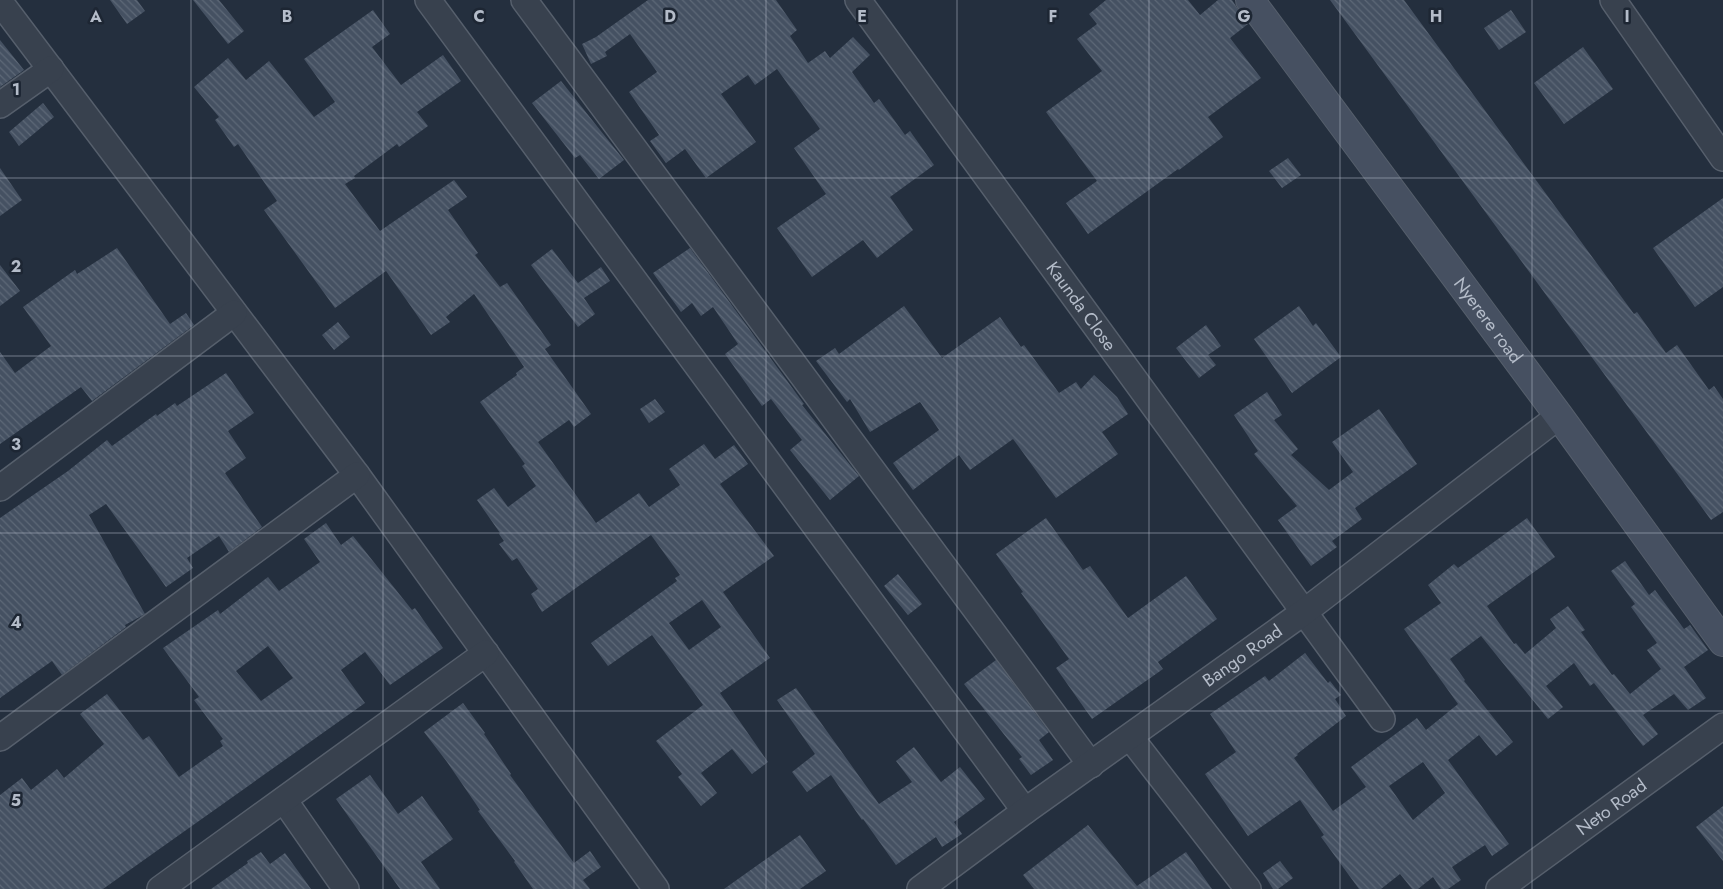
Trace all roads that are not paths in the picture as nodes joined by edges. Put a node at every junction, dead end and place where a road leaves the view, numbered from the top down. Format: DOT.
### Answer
graph roads {
  1 [pos="428,0"];
  2 [pos="524,0"];
  3 [pos="858,0"];
  4 [pos="1250,0"];
  5 [pos="1613,0"];
  6 [pos="0,2"];
  7 [pos="51,69"];
  8 [pos="0,105"];
  9 [pos="1723,158"];
  10 [pos="234,313"];
  11 [pos="1559,416"];
  12 [pos="356,475"];
  13 [pos="0,488"];
  14 [pos="1304,612"];
  15 [pos="1723,642"];
  16 [pos="486,654"];
  17 [pos="1382,719"];
  18 [pos="1723,726"];
  19 [pos="1130,737"];
  20 [pos="0,738"];
  21 [pos="1091,765"];
  22 [pos="284,800"];
  23 [pos="1025,811"];
  24 [pos="160,889"];
  25 [pos="346,889"];
  26 [pos="656,889"];
  27 [pos="920,889"];
  28 [pos="1248,889"];
  29 [pos="1499,889"];
  1 -- 23 [label="street"];
  2 -- 21 [label="street"];
  3 -- 14 [label="street, Kaunda Close"];
  4 -- 11 [label="street, Nyerere road"];
  5 -- 9 [label="street"];
  6 -- 7 [label="street"];
  7 -- 8 [label="street"];
  7 -- 10 [label="street"];
  10 -- 12 [label="street"];
  10 -- 13 [label="street"];
  11 -- 14 [label="street, Bango Road"];
  11 -- 15 [label="street, Nyerere road"];
  12 -- 16 [label="street"];
  12 -- 20 [label="street"];
  14 -- 17 [label="street, Kaunda Close"];
  14 -- 19 [label="street, Bango Road"];
  16 -- 22 [label="street"];
  16 -- 26 [label="street"];
  18 -- 29 [label="street, Neto Road"];
  19 -- 21 [label="street, Bango Road"];
  19 -- 28 [label="street"];
  21 -- 23 [label="street, Bango Road"];
  22 -- 24 [label="street"];
  22 -- 25 [label="street"];
  23 -- 27 [label="street, Bango Road"];
}
